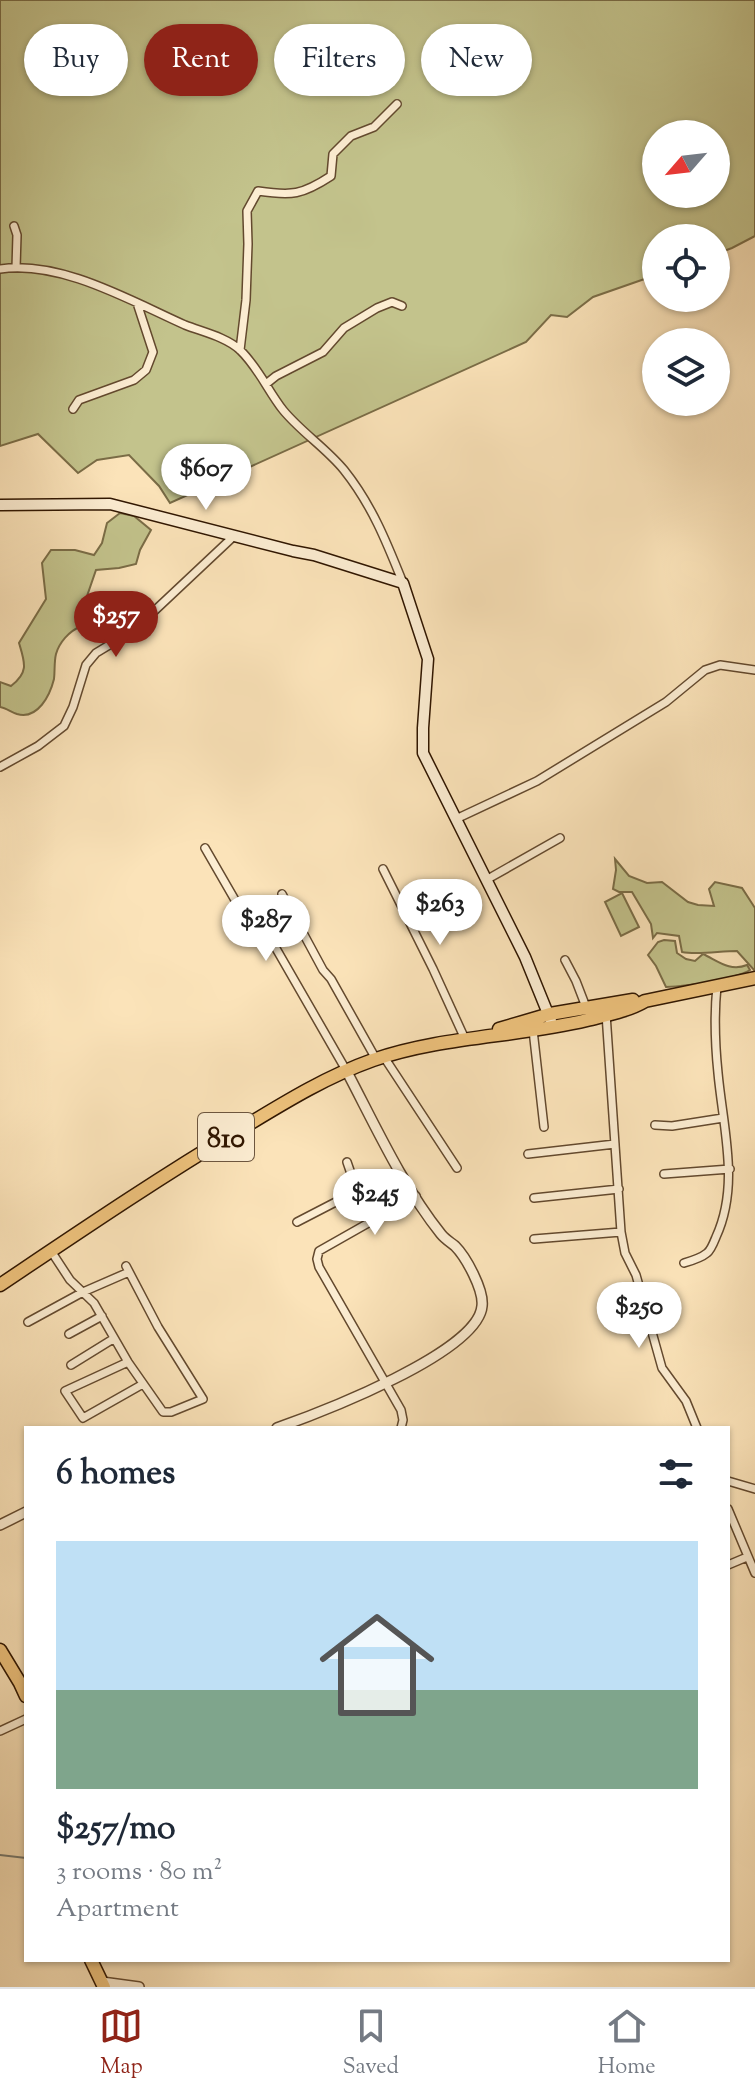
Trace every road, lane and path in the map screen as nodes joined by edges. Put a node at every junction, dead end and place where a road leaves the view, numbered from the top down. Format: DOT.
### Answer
graph roads {
  1 [pos="397,104"];
  2 [pos="14,226"];
  3 [pos="16,268"];
  4 [pos="0,269"];
  5 [pos="137,303"];
  6 [pos="402,306"];
  7 [pos="240,350"];
  8 [pos="266,384"];
  9 [pos="73,409"];
  10 [pos="0,505"];
  11 [pos="234,536"];
  12 [pos="403,583"];
  13 [pos="755,670"];
  14 [pos="0,767"];
  15 [pos="456,819"];
  16 [pos="560,838"];
  17 [pos="205,848"];
  18 [pos="383,869"];
  19 [pos="486,880"];
  20 [pos="282,894"];
  21 [pos="565,960"];
  22 [pos="755,978"];
  23 [pos="717,986"];
  24 [pos="586,1007"];
  25 [pos="604,1010"];
  26 [pos="567,1018"];
  27 [pos="551,1021"];
  28 [pos="533,1030"];
  29 [pos="470,1038"];
  30 [pos="380,1058"];
  31 [pos="346,1070"];
  32 [pos="723,1118"];
  33 [pos="655,1125"];
  34 [pos="544,1127"];
  35 [pos="615,1144"];
  36 [pos="528,1154"];
  37 [pos="347,1162"];
  38 [pos="457,1168"];
  39 [pos="730,1169"];
  40 [pos="664,1174"];
  41 [pos="619,1189"];
  42 [pos="357,1191"];
  43 [pos="416,1196"];
  44 [pos="534,1198"];
  45 [pos="373,1221"];
  46 [pos="297,1222"];
  47 [pos="621,1232"];
  48 [pos="534,1239"];
  49 [pos="51,1251"];
  50 [pos="684,1263"];
  51 [pos="0,1285"];
  52 [pos="83,1292"];
  53 [pos="102,1316"];
  54 [pos="28,1322"];
  55 [pos="69,1334"];
  56 [pos="113,1339"];
  57 [pos="128,1362"];
  58 [pos="71,1365"];
  59 [pos="386,1383"];
  60 [pos="143,1384"];
  61 [pos="283,1426"];
  62 [pos="402,1426"];
  63 [pos="696,1426"];
  64 [pos="730,1482"];
  65 [pos="755,1489"];
  66 [pos="24,1513"];
  67 [pos="730,1514"];
  68 [pos="0,1525"];
  69 [pos="747,1557"];
  70 [pos="730,1564"];
  71 [pos="755,1573"];
  72 [pos="0,1650"];
  73 [pos="23,1682"];
  74 [pos="24,1720"];
  75 [pos="0,1731"];
  76 [pos="92,1962"];
  77 [pos="103,1985"];
  78 [pos="139,1987"];
  1 -- 7 [label="street"];
  2 -- 3 [label="street"];
  3 -- 4 [label="street"];
  3 -- 5 [label="street"];
  5 -- 7 [label="street"];
  5 -- 9 [label="street"];
  6 -- 8 [label="street"];
  7 -- 8 [label="street"];
  8 -- 12 [label="street"];
  10 -- 11 [label="main road"];
  11 -- 12 [label="main road"];
  11 -- 14 [label="street"];
  12 -- 15 [label="main road"];
  13 -- 15 [label="street"];
  15 -- 19 [label="main road"];
  16 -- 19 [label="street"];
  17 -- 31 [label="street"];
  18 -- 29 [label="street"];
  19 -- 27 [label="main road"];
  20 -- 30 [label="street"];
  21 -- 24 [label="street"];
  22 -- 23 [label="highway, 810"];
  23 -- 25 [label="highway, 810"];
  23 -- 32 [label="street"];
  24 -- 25 [label="highway, 810"];
  24 -- 26 [label="highway, 810"];
  25 -- 26 [label="highway, 810"];
  25 -- 35 [label="street"];
  26 -- 27 [label="highway, 810"];
  27 -- 28 [label="highway, 810"];
  27 -- 29 [label="highway, 810"];
  28 -- 29 [label="highway, 810"];
  28 -- 34 [label="street"];
  29 -- 30 [label="highway, 810"];
  30 -- 31 [label="highway, 810"];
  30 -- 38 [label="street"];
  31 -- 43 [label="street"];
  31 -- 49 [label="highway, 810"];
  32 -- 33 [label="street"];
  32 -- 39 [label="street"];
  35 -- 36 [label="street"];
  35 -- 41 [label="street"];
  37 -- 42 [label="street"];
  39 -- 40 [label="street"];
  39 -- 50 [label="street"];
  41 -- 44 [label="street"];
  41 -- 47 [label="street"];
  42 -- 45 [label="street"];
  42 -- 46 [label="street"];
  43 -- 45 [label="street"];
  43 -- 59 [label="street"];
  45 -- 59 [label="street"];
  47 -- 48 [label="street"];
  47 -- 63 [label="street"];
  49 -- 51 [label="highway, 810"];
  49 -- 52 [label="street"];
  52 -- 53 [label="street"];
  52 -- 54 [label="street"];
  52 -- 60 [label="street"];
  53 -- 55 [label="street"];
  53 -- 56 [label="street"];
  56 -- 57 [label="street"];
  56 -- 58 [label="street"];
  57 -- 60 [label="street"];
  57 -- 60 [label="street"];
  59 -- 61 [label="street"];
  59 -- 62 [label="street"];
  64 -- 65 [label="street"];
  66 -- 68 [label="street"];
  67 -- 69 [label="street"];
  69 -- 70 [label="street"];
  69 -- 71 [label="street"];
  72 -- 73 [label="highway"];
  74 -- 75 [label="street"];
  76 -- 77 [label="highway"];
  77 -- 78 [label="street"];
}
